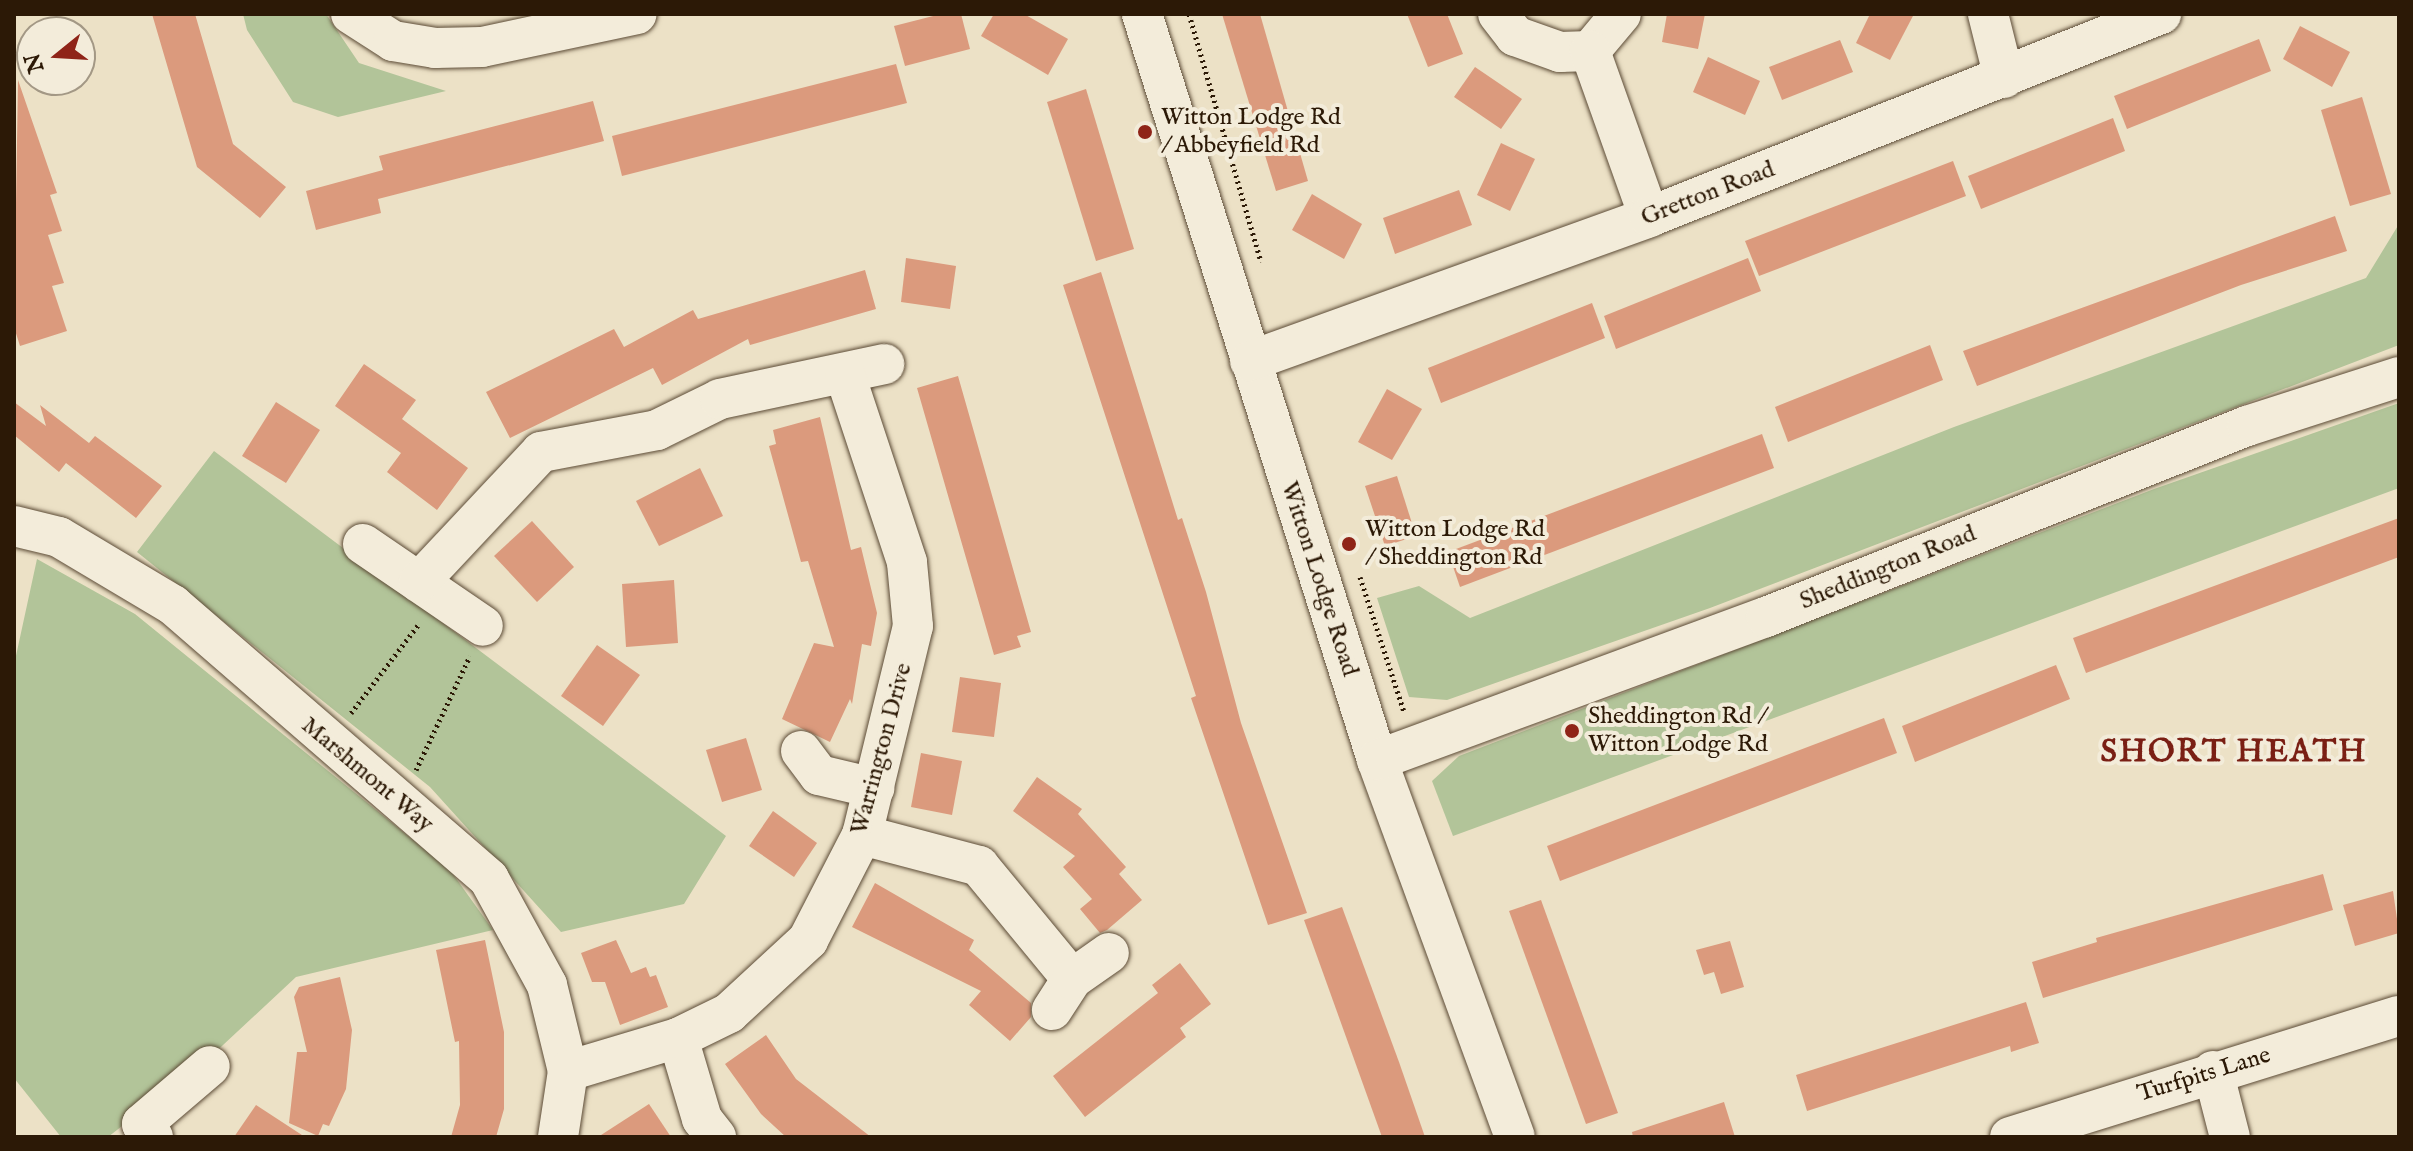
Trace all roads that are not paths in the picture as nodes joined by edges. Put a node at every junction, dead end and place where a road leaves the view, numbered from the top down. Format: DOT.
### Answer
graph roads {
  1 [pos="351,14"];
  2 [pos="637,14"];
  3 [pos="1142,14"];
  4 [pos="1498,14"];
  5 [pos="1621,14"];
  6 [pos="1988,14"];
  7 [pos="2161,14"];
  8 [pos="1590,51"];
  9 [pos="2004,78"];
  10 [pos="1649,217"];
  11 [pos="1250,361"];
  12 [pos="884,364"];
  13 [pos="845,375"];
  14 [pos="2399,377"];
  15 [pos="14,526"];
  16 [pos="363,544"];
  17 [pos="430,589"];
  18 [pos="483,626"];
  19 [pos="801,751"];
  20 [pos="1377,760"];
  21 [pos="874,788"];
  22 [pos="862,835"];
  23 [pos="1109,953"];
  24 [pos="2399,1016"];
  25 [pos="678,1038"];
  26 [pos="210,1066"];
  27 [pos="568,1071"];
  28 [pos="2213,1071"];
  29 [pos="142,1133"];
  30 [pos="558,1137"];
  31 [pos="716,1137"];
  32 [pos="1515,1137"];
  33 [pos="2010,1137"];
  34 [pos="2230,1137"];
  1 -- 2 [label="street"];
  3 -- 11 [label="street, Witton Lodge Road"];
  4 -- 8 [label="street"];
  5 -- 8 [label="street"];
  6 -- 9 [label="street"];
  7 -- 9 [label="street, Gretton Road"];
  8 -- 10 [label="street"];
  9 -- 10 [label="street, Gretton Road"];
  10 -- 11 [label="street, Gretton Road"];
  11 -- 20 [label="street, Witton Lodge Road"];
  12 -- 13 [label="street"];
  13 -- 17 [label="street"];
  13 -- 21 [label="street, Warrington Drive"];
  14 -- 20 [label="street, Sheddington Road"];
  15 -- 27 [label="street, Marshmont Way"];
  16 -- 17 [label="street"];
  17 -- 18 [label="street"];
  19 -- 21 [label="street"];
  20 -- 32 [label="street, Witton Lodge Road"];
  21 -- 22 [label="street, Warrington Drive"];
  22 -- 23 [label="street"];
  22 -- 25 [label="street, Warrington Drive"];
  24 -- 28 [label="street, Turfpits Lane"];
  25 -- 27 [label="street, Warrington Drive"];
  25 -- 31 [label="street"];
  26 -- 29 [label="street"];
  27 -- 30 [label="street, Marshmont Way"];
  28 -- 33 [label="street, Turfpits Lane"];
  28 -- 34 [label="street"];
}
